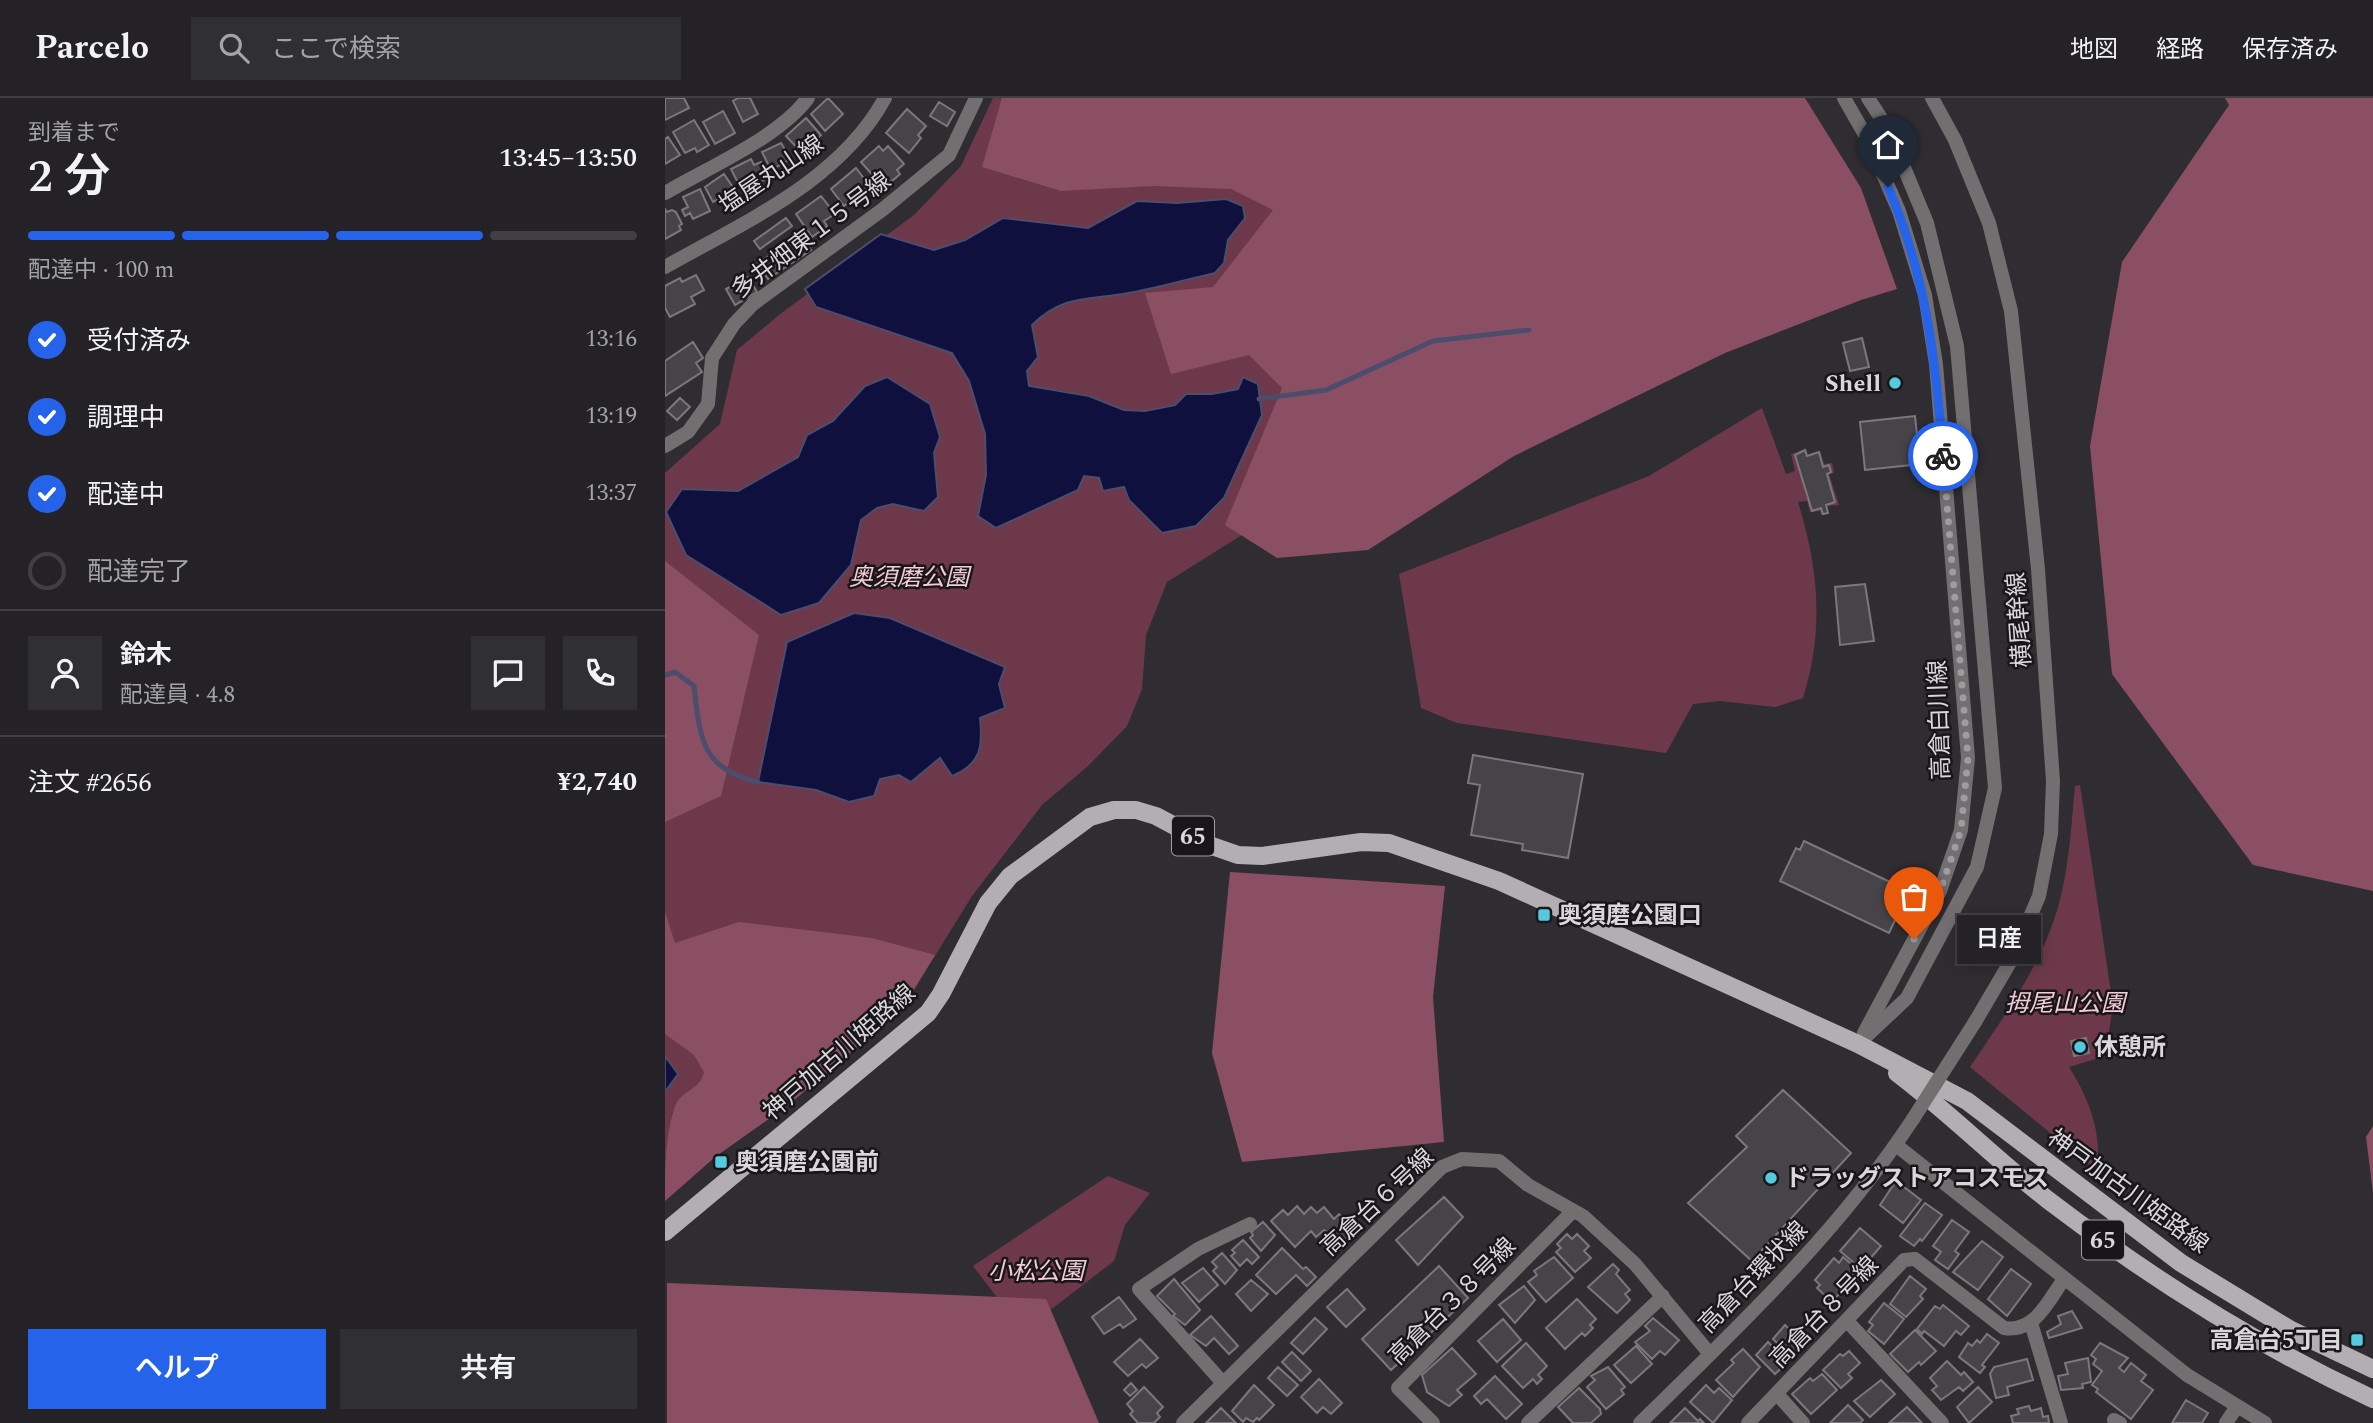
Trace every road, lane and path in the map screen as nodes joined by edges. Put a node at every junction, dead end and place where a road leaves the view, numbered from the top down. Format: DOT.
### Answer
graph roads {
  1 [pos="808,98"];
  2 [pos="885,98"];
  3 [pos="976,98"];
  4 [pos="1844,98"];
  5 [pos="1868,98"];
  6 [pos="1932,98"];
  7 [pos="665,193"];
  8 [pos="665,266"];
  9 [pos="665,446"];
  10 [pos="1859,1044"];
  11 [pos="1913,1119"];
  12 [pos="1896,1144"];
  13 [pos="1573,1211"];
  14 [pos="1250,1224"];
  15 [pos="665,1232"];
  16 [pos="2064,1279"];
  17 [pos="1663,1296"];
  18 [pos="1848,1322"];
  19 [pos="2031,1323"];
  20 [pos="1710,1354"];
  21 [pos="2373,1369"];
  22 [pos="1223,1383"];
  23 [pos="1777,1394"];
  24 [pos="2373,1399"];
  25 [pos="2236,1408"];
  26 [pos="1183,1423"];
  27 [pos="1433,1423"];
  28 [pos="1528,1423"];
  29 [pos="1640,1423"];
  30 [pos="1748,1423"];
  31 [pos="1803,1423"];
  32 [pos="1942,1423"];
  33 [pos="2061,1423"];
  34 [pos="2227,1423"];
  35 [pos="2265,1423"];
  1 -- 7 [label="street"];
  2 -- 8 [label="street, 塩屋丸山線"];
  3 -- 9 [label="street, 多井畑東１５号線"];
  4 -- 10 [label="street, 高倉白川線"];
  5 -- 10 [label="street, 高倉白川線"];
  6 -- 11 [label="street, 横尾幹線, bridge"];
  10 -- 15 [label="main road, 神戸加古川姫路線 / 65"];
  10 -- 21 [label="main road, 神戸加古川姫路線 / 65"];
  10 -- 24 [label="main road, 神戸加古川姫路線 / 65"];
  11 -- 12 [label="street, 高倉台環状線"];
  12 -- 16 [label="street"];
  12 -- 20 [label="street, 高倉台環状線"];
  13 -- 17 [label="street, 高倉台６号線"];
  13 -- 22 [label="street, 高倉台６号線"];
  13 -- 27 [label="street, 高倉台３８号線"];
  14 -- 22 [label="street"];
  16 -- 19 [label="street"];
  16 -- 25 [label="street"];
  17 -- 20 [label="street, 高倉台６号線"];
  17 -- 28 [label="street"];
  18 -- 19 [label="street, 高倉台８号線"];
  18 -- 23 [label="street, 高倉台８号線"];
  18 -- 32 [label="street"];
  19 -- 33 [label="street"];
  20 -- 29 [label="street, 高倉台環状線"];
  22 -- 26 [label="street, 高倉台６号線"];
  23 -- 30 [label="street, 高倉台８号線"];
  23 -- 31 [label="street"];
  25 -- 34 [label="street"];
  25 -- 35 [label="street"];
}
